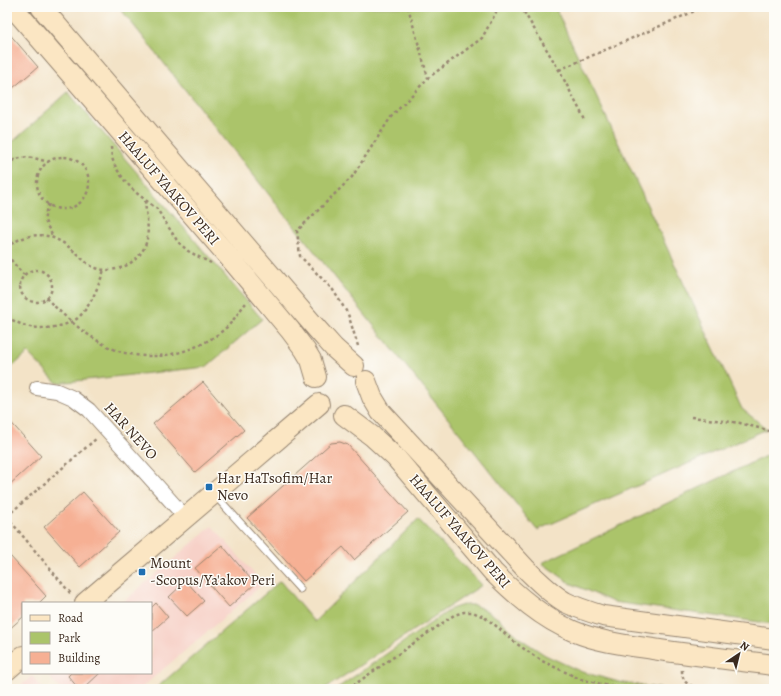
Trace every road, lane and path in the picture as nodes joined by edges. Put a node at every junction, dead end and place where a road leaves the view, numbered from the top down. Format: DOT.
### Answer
graph roads {
  1 [pos="11,7"];
  2 [pos="41,7"];
  3 [pos="408,7"];
  4 [pos="499,7"];
  5 [pos="521,7"];
  6 [pos="704,7"];
  7 [pos="559,70"];
  8 [pos="428,78"];
  9 [pos="585,120"];
  10 [pos="110,144"];
  11 [pos="48,162"];
  12 [pos="7,164"];
  13 [pos="145,200"];
  14 [pos="49,204"];
  15 [pos="53,237"];
  16 [pos="7,248"];
  17 [pos="7,255"];
  18 [pos="215,264"];
  19 [pos="104,270"];
  20 [pos="24,275"];
  21 [pos="256,289"];
  22 [pos="46,298"];
  23 [pos="7,316"];
  24 [pos="71,322"];
  25 [pos="360,373"];
  26 [pos="316,377"];
  27 [pos="36,388"];
  28 [pos="319,404"];
  29 [pos="344,414"];
  30 [pos="691,417"];
  31 [pos="107,430"];
  32 [pos="774,432"];
  33 [pos="214,494"];
  34 [pos="7,517"];
  35 [pos="186,518"];
  36 [pos="300,589"];
  37 [pos="79,600"];
  38 [pos="774,639"];
  39 [pos="682,654"];
  40 [pos="22,657"];
  41 [pos="774,665"];
  42 [pos="7,670"];
  43 [pos="348,689"];
  44 [pos="368,689"];
  45 [pos="375,689"];
  46 [pos="622,689"];
  47 [pos="710,689"];
  1 -- 21 [label="street, HAALUF YAAKOV PERI"];
  2 -- 25 [label="street, HAALUF YAAKOV PERI"];
  3 -- 8 [label="path"];
  4 -- 8 [label="path"];
  5 -- 7 [label="path"];
  6 -- 7 [label="path"];
  7 -- 9 [label="path"];
  8 -- 25 [label="path"];
  10 -- 13 [label="path"];
  11 -- 12 [label="path"];
  11 -- 14 [label="path"];
  11 -- 14 [label="path"];
  13 -- 18 [label="path"];
  13 -- 19 [label="path"];
  14 -- 15 [label="path"];
  15 -- 16 [label="path"];
  15 -- 19 [label="path"];
  17 -- 20 [label="path"];
  19 -- 24 [label="path"];
  20 -- 22 [label="path"];
  20 -- 22 [label="path"];
  21 -- 24 [label="path"];
  21 -- 26 [label="street, HAALUF YAAKOV PERI"];
  22 -- 24 [label="path"];
  23 -- 24 [label="path"];
  25 -- 26 [label="street"];
  25 -- 29 [label="street"];
  25 -- 38 [label="street, HAALUF YAAKOV PERI"];
  26 -- 28 [label="street"];
  27 -- 31 [label="street, HAR NEVO"];
  28 -- 29 [label="street"];
  28 -- 33 [label="street"];
  29 -- 39 [label="street, HAALUF YAAKOV PERI"];
  30 -- 32 [label="path"];
  31 -- 34 [label="path"];
  31 -- 35 [label="street, HAR NEVO"];
  33 -- 35 [label="street"];
  33 -- 36 [label="lane"];
  34 -- 37 [label="path"];
  35 -- 37 [label="street"];
  39 -- 41 [label="street, HAALUF YAAKOV PERI"];
  39 -- 47 [label="path"];
  40 -- 42 [label="street"];
  43 -- 46 [label="path"];
  44 -- 45 [label="path"];
}
